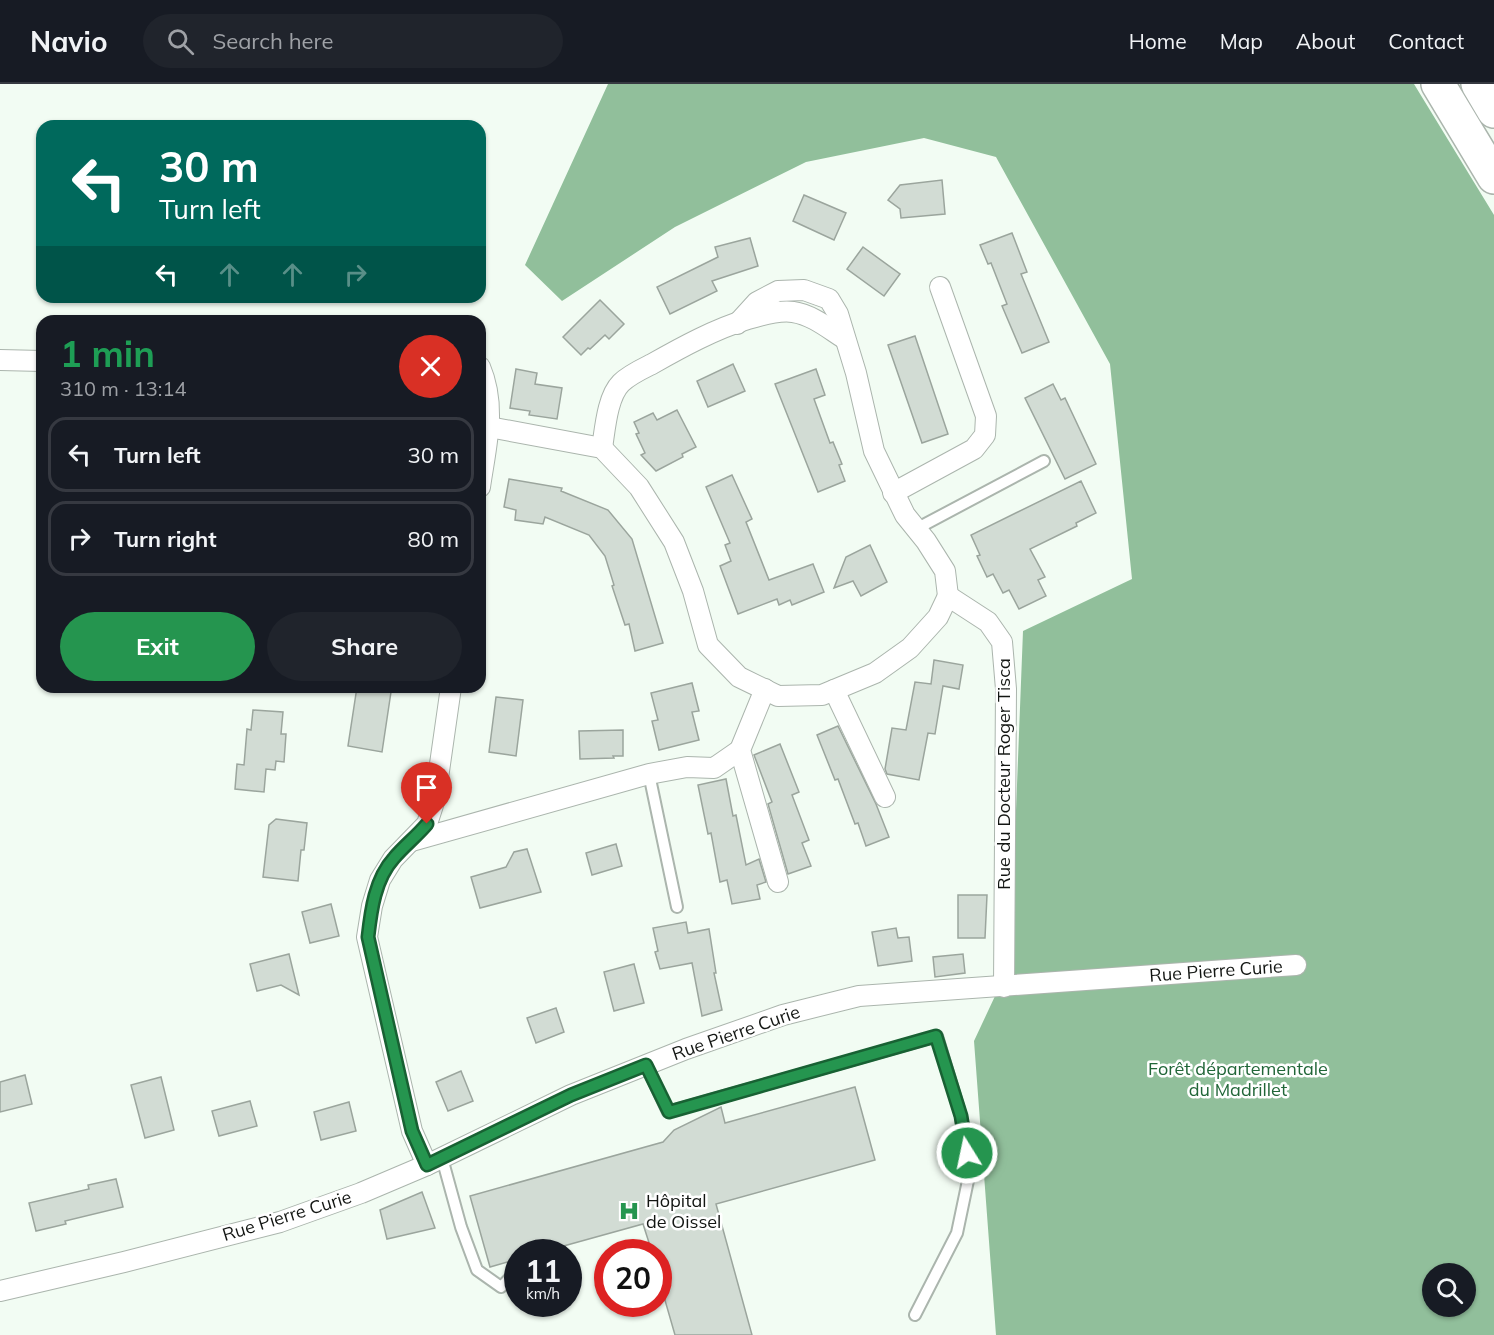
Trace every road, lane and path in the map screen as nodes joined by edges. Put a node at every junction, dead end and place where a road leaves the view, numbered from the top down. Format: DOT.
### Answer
graph roads {
  1 [pos="1438,84"];
  2 [pos="1479,84"];
  3 [pos="1494,111"];
  4 [pos="1494,177"];
  5 [pos="940,287"];
  6 [pos="0,360"];
  7 [pos="36,361"];
  8 [pos="486,382"];
  9 [pos="489,427"];
  10 [pos="486,447"];
  11 [pos="602,448"];
  12 [pos="1044,461"];
  13 [pos="893,493"];
  14 [pos="916,529"];
  15 [pos="948,596"];
  16 [pos="765,689"];
  17 [pos="834,690"];
  18 [pos="451,693"];
  19 [pos="740,750"];
  20 [pos="649,774"];
  21 [pos="885,797"];
  22 [pos="412,841"];
  23 [pos="778,882"];
  24 [pos="677,907"];
  25 [pos="1296,965"];
  26 [pos="1004,987"];
  27 [pos="646,1065"];
  28 [pos="434,1162"];
  29 [pos="504,1284"];
  30 [pos="0,1291"];
  31 [pos="915,1315"];
  1 -- 4 [label="highway"];
  2 -- 3 [label="highway"];
  5 -- 13 [label="street"];
  6 -- 7 [label="street"];
  8 -- 9 [label="street"];
  9 -- 10 [label="street"];
  9 -- 11 [label="street"];
  11 -- 13 [label="street"];
  11 -- 16 [label="street"];
  12 -- 14 [label="lane"];
  13 -- 14 [label="street"];
  14 -- 15 [label="street"];
  15 -- 17 [label="street"];
  15 -- 26 [label="street, Rue du Docteur Roger Tisca"];
  16 -- 17 [label="street"];
  16 -- 19 [label="street"];
  17 -- 21 [label="street"];
  18 -- 22 [label="street"];
  19 -- 20 [label="street"];
  19 -- 23 [label="street"];
  20 -- 22 [label="street"];
  20 -- 24 [label="lane"];
  22 -- 28 [label="street"];
  25 -- 26 [label="street, Rue Pierre Curie"];
  26 -- 27 [label="street, Rue Pierre Curie"];
  27 -- 28 [label="street, Rue Pierre Curie"];
  27 -- 31 [label="lane"];
  28 -- 29 [label="lane"];
  28 -- 30 [label="street, Rue Pierre Curie"];
}
